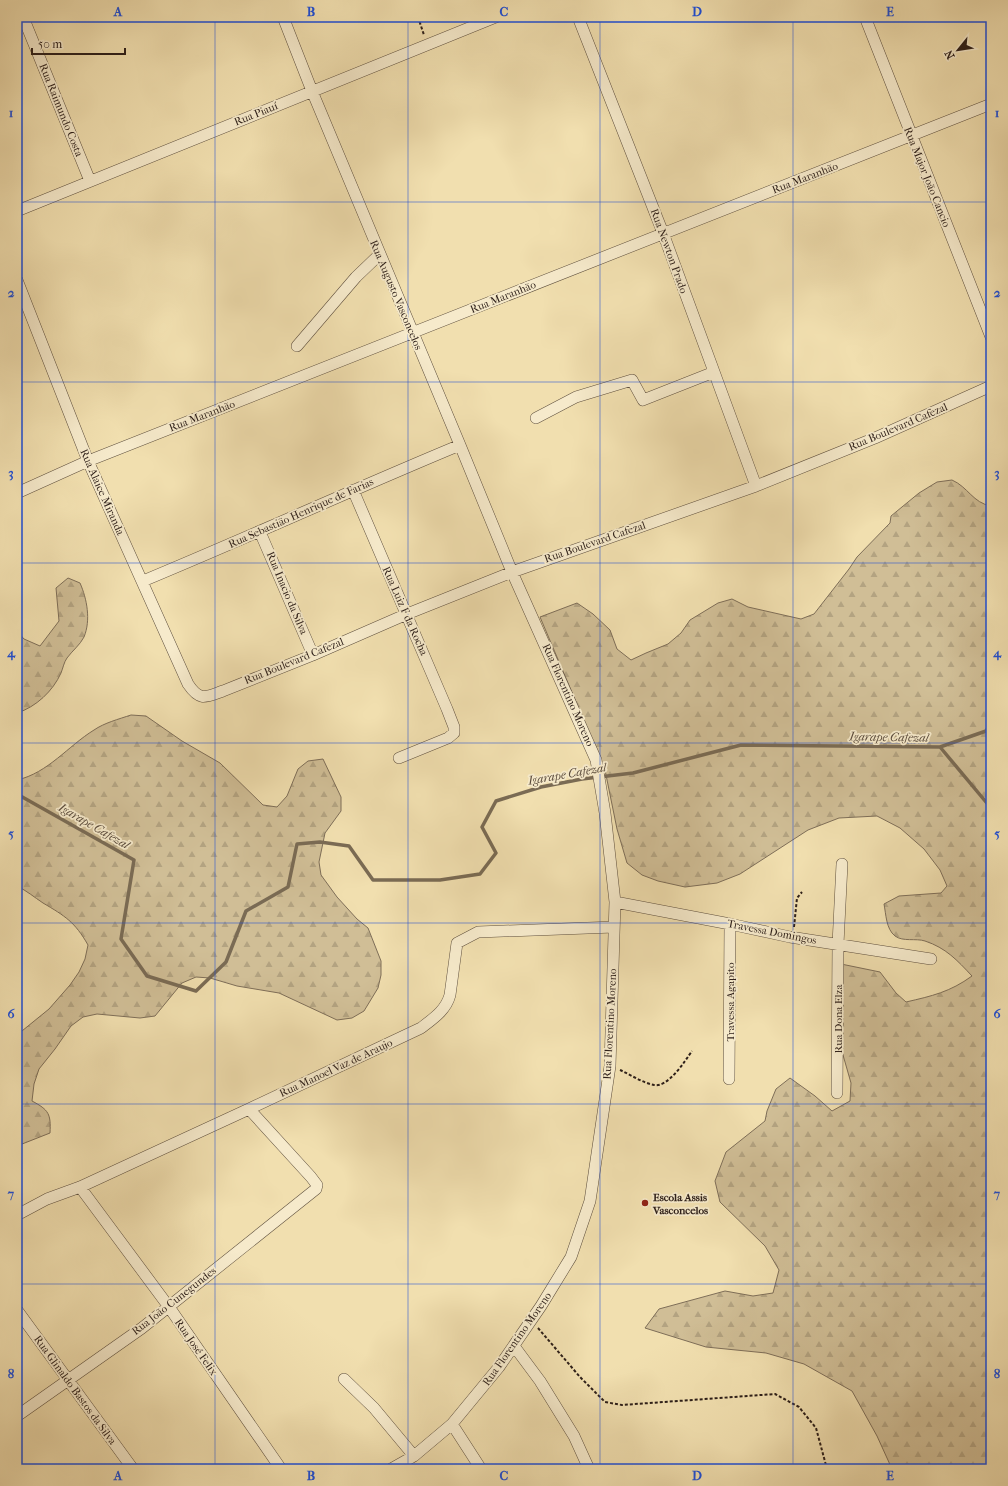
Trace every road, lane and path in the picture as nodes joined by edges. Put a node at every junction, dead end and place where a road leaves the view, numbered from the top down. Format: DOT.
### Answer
graph roads {
  1 [pos="23,17"];
  2 [pos="283,17"];
  3 [pos="418,17"];
  4 [pos="496,17"];
  5 [pos="578,17"];
  6 [pos="865,17"];
  7 [pos="427,45"];
  8 [pos="312,91"];
  9 [pos="991,104"];
  10 [pos="911,136"];
  11 [pos="90,181"];
  12 [pos="17,211"];
  13 [pos="664,233"];
  14 [pos="379,254"];
  15 [pos="17,280"];
  16 [pos="412,333"];
  17 [pos="991,337"];
  18 [pos="297,346"];
  19 [pos="714,372"];
  20 [pos="991,386"];
  21 [pos="536,418"];
  22 [pos="460,445"];
  23 [pos="88,461"];
  24 [pos="756,486"];
  25 [pos="353,490"];
  26 [pos="17,493"];
  27 [pos="260,532"];
  28 [pos="512,572"];
  29 [pos="143,582"];
  30 [pos="407,614"];
  31 [pos="313,655"];
  32 [pos="199,697"];
  33 [pos="399,758"];
  34 [pos="842,864"];
  35 [pos="802,892"];
  36 [pos="615,902"];
  37 [pos="730,924"];
  38 [pos="614,927"];
  39 [pos="790,937"];
  40 [pos="838,944"];
  41 [pos="931,959"];
  42 [pos="692,1052"];
  43 [pos="610,1066"];
  44 [pos="729,1079"];
  45 [pos="838,1093"];
  46 [pos="249,1110"];
  47 [pos="80,1187"];
  48 [pos="17,1215"];
  49 [pos="168,1307"];
  50 [pos="17,1310"];
  51 [pos="532,1320"];
  52 [pos="514,1346"];
  53 [pos="344,1378"];
  54 [pos="67,1379"];
  55 [pos="17,1416"];
  56 [pos="452,1424"];
  57 [pos="414,1456"];
  58 [pos="131,1468"];
  59 [pos="281,1469"];
  60 [pos="390,1469"];
  61 [pos="480,1469"];
  62 [pos="589,1469"];
  63 [pos="827,1469"];
  1 -- 11 [label="street, Rua Raimundo Costa"];
  2 -- 8 [label="street, Rua Augusto Vasconcelos"];
  3 -- 7 [label="path"];
  4 -- 7 [label="street, Rua Piauí"];
  5 -- 13 [label="street, Rua Newton Prado"];
  6 -- 10 [label="street, Rua Major João Cancio"];
  7 -- 8 [label="street, Rua Piauí"];
  8 -- 11 [label="street, Rua Piauí"];
  8 -- 14 [label="street, Rua Augusto Vasconcelos"];
  9 -- 10 [label="street, Rua Maranhão"];
  10 -- 13 [label="street, Rua Maranhão"];
  10 -- 17 [label="street, Rua Major João Cancio"];
  11 -- 12 [label="street, Rua Piauí"];
  13 -- 16 [label="street, Rua Maranhão"];
  13 -- 19 [label="street, Rua Newton Prado"];
  14 -- 16 [label="street, Rua Augusto Vasconcelos"];
  14 -- 18 [label="street"];
  15 -- 23 [label="street, Rua Alaice Miranda"];
  16 -- 22 [label="street, Rua Augusto Vasconcelos"];
  16 -- 23 [label="street, Rua Maranhão"];
  19 -- 21 [label="street"];
  19 -- 24 [label="street, Rua Newton Prado"];
  20 -- 24 [label="street, Rua Boulevard Cafezal"];
  22 -- 25 [label="street, Rua Sebastião Henrique de Farias"];
  22 -- 28 [label="street, Rua Augusto Vasconcelos"];
  23 -- 26 [label="street, Rua Maranhão"];
  23 -- 29 [label="street, Rua Alaice Miranda"];
  24 -- 28 [label="street, Rua Boulevard Cafezal"];
  25 -- 27 [label="street, Rua Sebastião Henrique de Farias"];
  25 -- 30 [label="street, Rua Luiz F da Rocha"];
  27 -- 29 [label="street, Rua Sebastião Henrique de Farias"];
  27 -- 31 [label="street, Rua Inacio da Silva"];
  28 -- 30 [label="street, Rua Boulevard Cafezal"];
  28 -- 36 [label="street, Rua Florentino Moreno"];
  29 -- 32 [label="street, Rua Alaice Miranda"];
  30 -- 31 [label="street, Rua Boulevard Cafezal"];
  30 -- 33 [label="street, Rua Luiz F da Rocha"];
  31 -- 32 [label="street, Rua Boulevard Cafezal"];
  34 -- 40 [label="street, Rua Dona Elza"];
  35 -- 39 [label="path"];
  36 -- 37 [label="street, Travessa Domingos"];
  36 -- 38 [label="street, Rua Florentino Moreno"];
  37 -- 39 [label="street, Travessa Domingos"];
  37 -- 44 [label="street, Travessa Agapito"];
  38 -- 43 [label="street, Rua Florentino Moreno"];
  38 -- 46 [label="street, Rua Manoel Vaz de Araujo"];
  39 -- 40 [label="street, Travessa Domingos"];
  40 -- 41 [label="street, Travessa Domingos"];
  40 -- 45 [label="street, Rua Dona Elza"];
  42 -- 43 [label="path"];
  43 -- 51 [label="street, Rua Florentino Moreno"];
  46 -- 47 [label="street, Rua Manoel Vaz de Araujo"];
  46 -- 49 [label="street, Rua João Cunegundes"];
  47 -- 48 [label="street, Rua Manoel Vaz de Araujo"];
  47 -- 49 [label="street, Rua José Felix"];
  49 -- 54 [label="street, Rua João Cunegundes"];
  49 -- 59 [label="street, Rua José Felix"];
  50 -- 54 [label="street, Rua Glinaldo Bastos da Silva"];
  51 -- 52 [label="street, Rua Florentino Moreno"];
  51 -- 63 [label="path"];
  52 -- 56 [label="street, Rua Florentino Moreno"];
  52 -- 62 [label="street"];
  53 -- 57 [label="street"];
  54 -- 55 [label="street, Rua João Cunegundes"];
  54 -- 58 [label="street, Rua Glinaldo Bastos da Silva"];
  56 -- 57 [label="street, Rua Florentino Moreno"];
  56 -- 61 [label="street"];
  57 -- 60 [label="street, Rua Florentino Moreno"];
}
